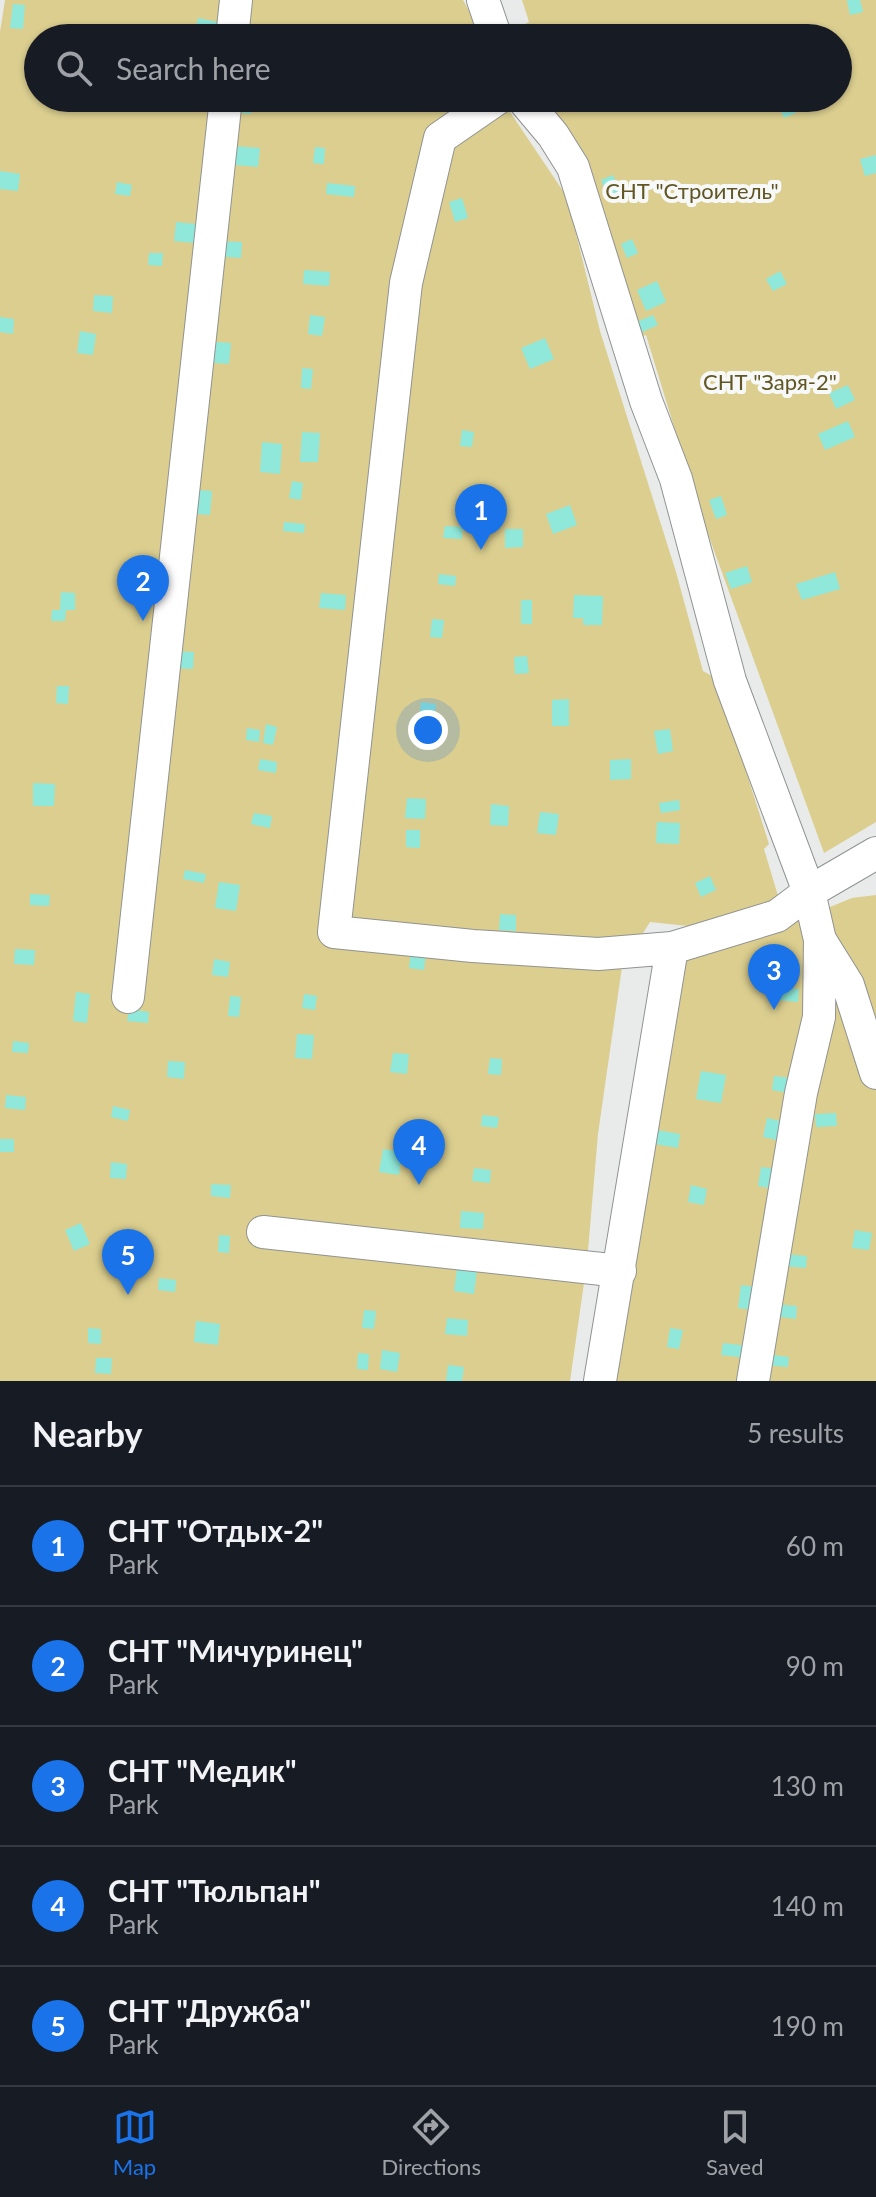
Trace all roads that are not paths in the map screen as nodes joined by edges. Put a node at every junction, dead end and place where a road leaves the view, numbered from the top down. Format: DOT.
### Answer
graph roads {
  1 [pos="236,0"];
  2 [pos="483,0"];
  3 [pos="233,24"];
  4 [pos="491,24"];
  5 [pos="224,112"];
  6 [pos="478,112"];
  7 [pos="534,112"];
  8 [pos="876,853"];
  9 [pos="809,892"];
  10 [pos="820,940"];
  11 [pos="672,948"];
  12 [pos="128,997"];
  13 [pos="876,1073"];
  14 [pos="263,1232"];
  15 [pos="620,1271"];
  16 [pos="600,1381"];
  17 [pos="753,1381"];
  1 -- 3 [label="lane"];
  2 -- 4 [label="lane"];
  5 -- 12 [label="lane"];
  6 -- 11 [label="lane"];
  7 -- 9 [label="lane"];
  8 -- 9 [label="lane"];
  9 -- 10 [label="lane"];
  9 -- 11 [label="lane"];
  10 -- 13 [label="lane"];
  10 -- 17 [label="lane"];
  11 -- 15 [label="lane"];
  14 -- 15 [label="lane"];
  15 -- 16 [label="lane"];
}
